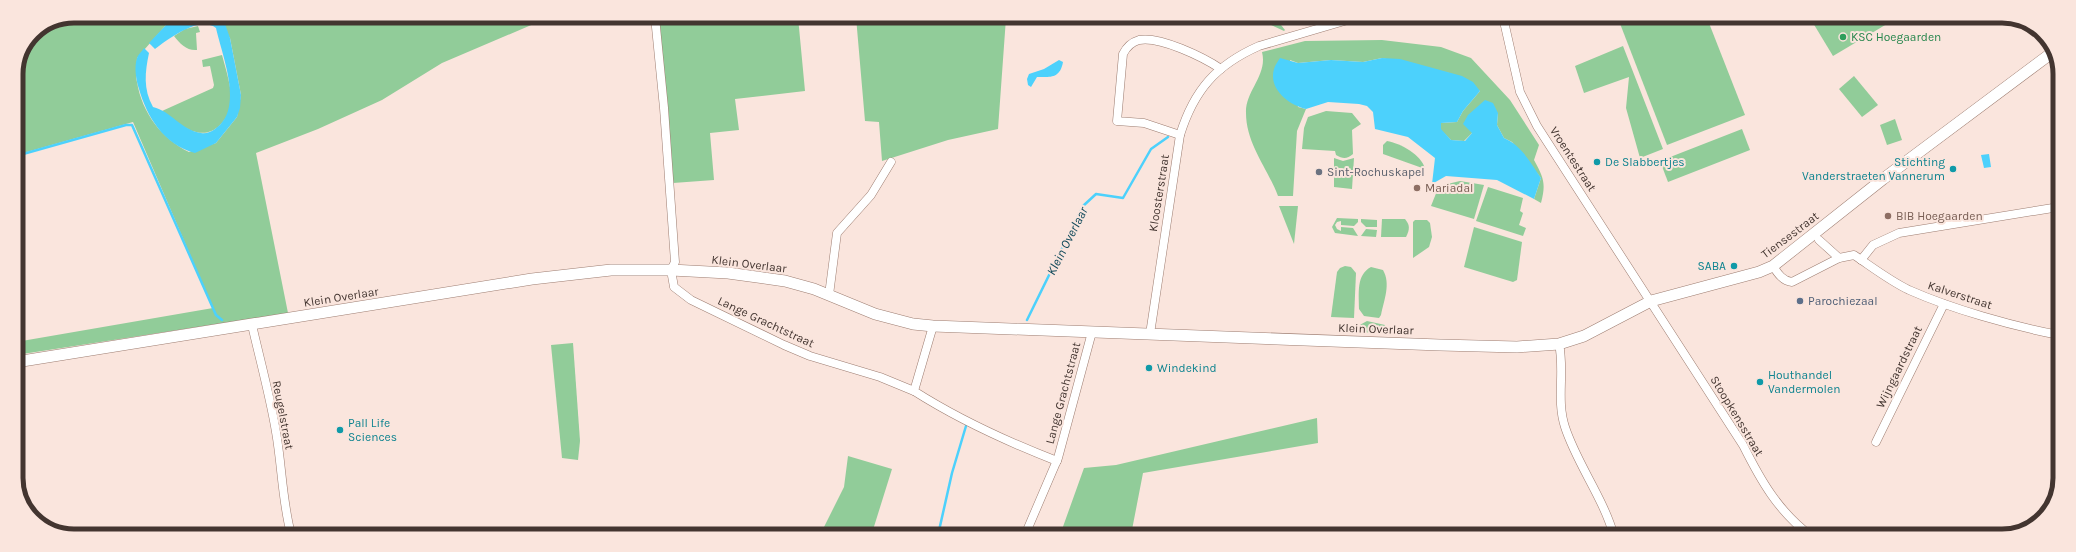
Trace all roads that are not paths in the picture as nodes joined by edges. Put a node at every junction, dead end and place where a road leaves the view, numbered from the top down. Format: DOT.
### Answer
graph roads {
  1 [pos="656,23"];
  2 [pos="1338,23"];
  3 [pos="1504,23"];
  4 [pos="2049,55"];
  5 [pos="1221,69"];
  6 [pos="1180,135"];
  7 [pos="891,162"];
  8 [pos="2053,208"];
  9 [pos="1819,240"];
  10 [pos="1839,258"];
  11 [pos="1861,260"];
  12 [pos="1773,266"];
  13 [pos="671,270"];
  14 [pos="830,295"];
  15 [pos="1651,300"];
  16 [pos="1944,304"];
  17 [pos="252,325"];
  18 [pos="933,326"];
  19 [pos="1092,332"];
  20 [pos="1150,334"];
  21 [pos="2053,334"];
  22 [pos="1559,344"];
  23 [pos="23,361"];
  24 [pos="914,391"];
  25 [pos="1876,442"];
  26 [pos="1057,461"];
  27 [pos="290,529"];
  28 [pos="1029,529"];
  29 [pos="1611,529"];
  30 [pos="1803,529"];
  1 -- 13 [label="street"];
  2 -- 5 [label="street, Kloosterstraat"];
  3 -- 15 [label="street, Vroentestraat"];
  4 -- 12 [label="main road, Tiensestraat"];
  5 -- 6 [label="street, Kloosterstraat"];
  5 -- 6 [label="street"];
  6 -- 20 [label="street, Kloosterstraat"];
  7 -- 14 [label="street"];
  8 -- 11 [label="street"];
  9 -- 10 [label="street"];
  10 -- 11 [label="street"];
  10 -- 12 [label="street"];
  11 -- 16 [label="street, Kalverstraat"];
  12 -- 15 [label="main road, Tiensestraat"];
  13 -- 14 [label="main road, Klein Overlaar"];
  13 -- 17 [label="main road, Klein Overlaar"];
  13 -- 24 [label="street, Lange Grachtstraat"];
  14 -- 18 [label="main road, Klein Overlaar"];
  15 -- 22 [label="main road, Tiensestraat"];
  15 -- 30 [label="street, Stoopkensstraat"];
  16 -- 21 [label="street, Kalverstraat"];
  16 -- 25 [label="street, Wijngaardstraat"];
  17 -- 23 [label="main road, Klein Overlaar"];
  17 -- 27 [label="street, Reugelstraat"];
  18 -- 19 [label="main road, Klein Overlaar"];
  18 -- 24 [label="street"];
  19 -- 20 [label="main road, Klein Overlaar"];
  19 -- 26 [label="street, Lange Grachtstraat"];
  20 -- 22 [label="main road, Klein Overlaar"];
  22 -- 29 [label="street"];
  24 -- 26 [label="street, Lange Grachtstraat"];
  26 -- 28 [label="street, Lange Grachtstraat"];
}
